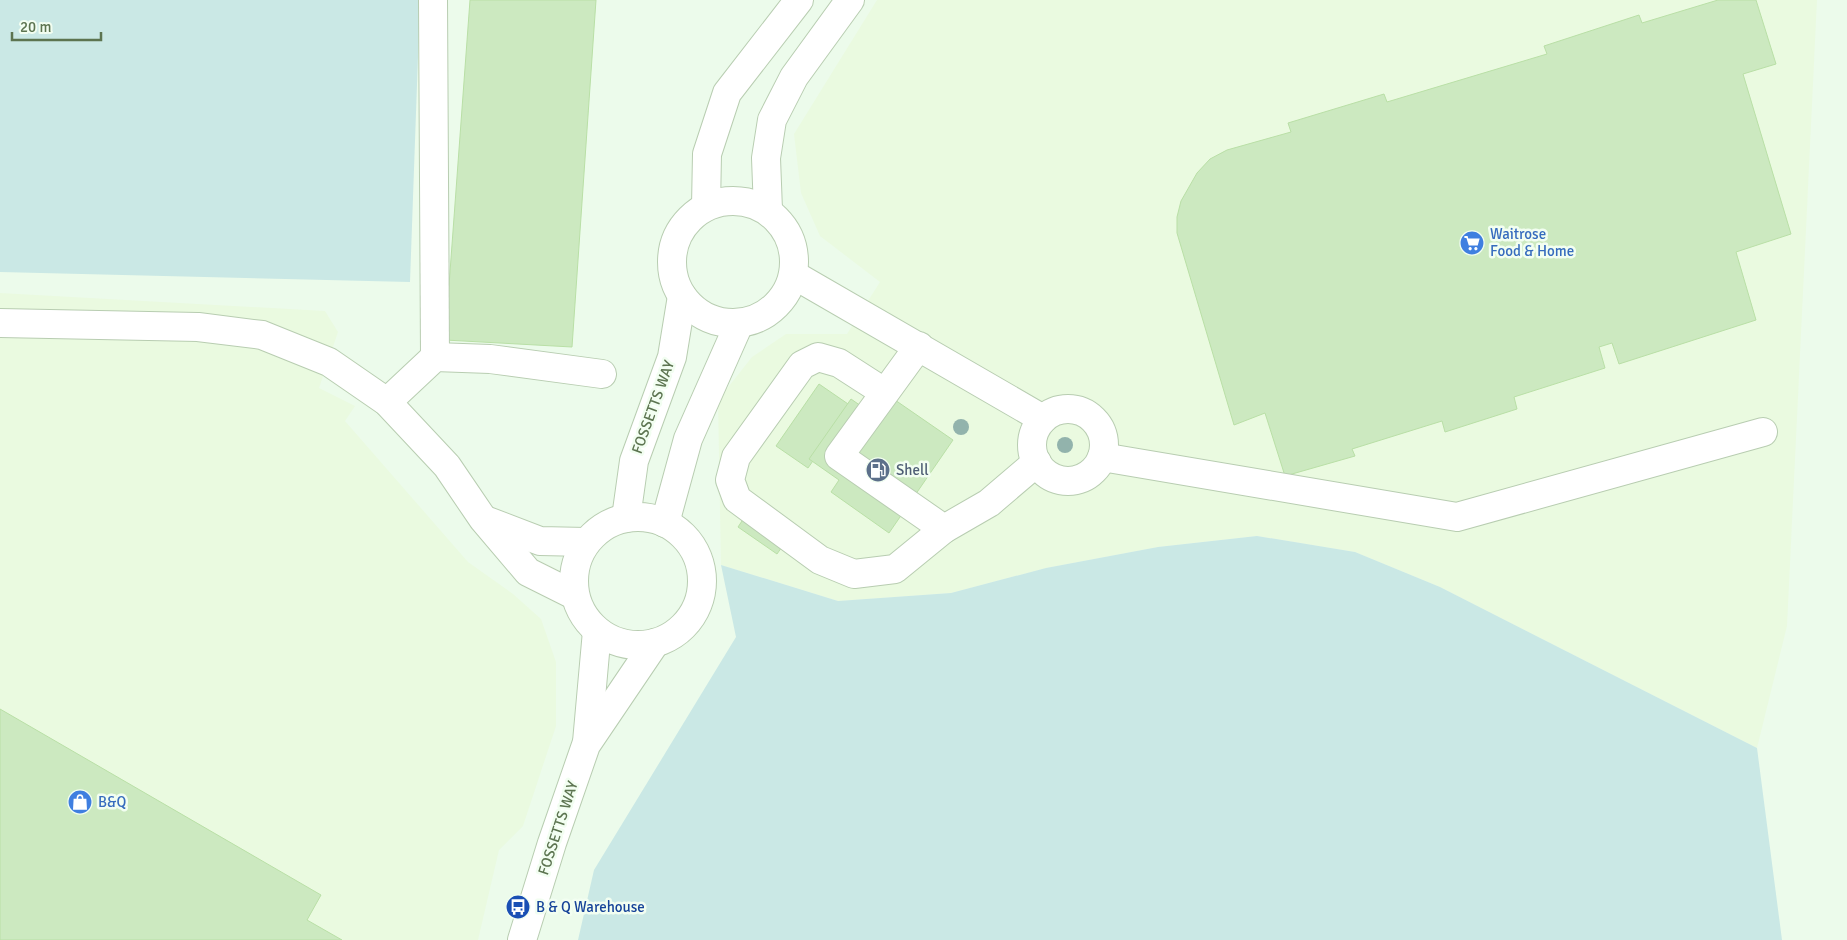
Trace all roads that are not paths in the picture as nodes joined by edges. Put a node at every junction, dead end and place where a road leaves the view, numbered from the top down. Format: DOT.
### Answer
graph roads {
  1 [pos="433,0"];
  2 [pos="799,0"];
  3 [pos="850,0"];
  4 [pos="706,206"];
  5 [pos="768,210"];
  6 [pos="794,275"];
  7 [pos="682,296"];
  8 [pos="0,323"];
  9 [pos="739,324"];
  10 [pos="919,346"];
  11 [pos="435,357"];
  12 [pos="602,374"];
  13 [pos="884,392"];
  14 [pos="386,402"];
  15 [pos="1043,419"];
  16 [pos="1763,432"];
  17 [pos="1102,457"];
  18 [pos="1037,462"];
  19 [pos="626,518"];
  20 [pos="483,520"];
  21 [pos="665,523"];
  22 [pos="944,529"];
  23 [pos="586,542"];
  24 [pos="574,594"];
  25 [pos="597,631"];
  26 [pos="654,643"];
  27 [pos="586,745"];
  28 [pos="522,940"];
  1 -- 11 [label="street"];
  2 -- 4 [label="street"];
  3 -- 5 [label="street"];
  4 -- 5 [label="street"];
  4 -- 7 [label="street"];
  5 -- 6 [label="street"];
  6 -- 9 [label="street"];
  6 -- 10 [label="street"];
  7 -- 9 [label="street"];
  7 -- 19 [label="street, FOSSETTS WAY"];
  8 -- 14 [label="street"];
  9 -- 21 [label="street"];
  10 -- 13 [label="street"];
  10 -- 15 [label="street"];
  11 -- 12 [label="street"];
  11 -- 14 [label="street"];
  13 -- 22 [label="street"];
  13 -- 22 [label="street"];
  14 -- 20 [label="street"];
  15 -- 17 [label="street"];
  15 -- 18 [label="street"];
  16 -- 17 [label="street"];
  17 -- 18 [label="street"];
  18 -- 22 [label="street"];
  19 -- 21 [label="street"];
  19 -- 23 [label="street"];
  20 -- 23 [label="street"];
  20 -- 24 [label="street"];
  21 -- 26 [label="street"];
  23 -- 24 [label="street"];
  24 -- 25 [label="street"];
  25 -- 26 [label="street"];
  25 -- 27 [label="street, FOSSETTS WAY"];
  26 -- 27 [label="street, FOSSETTS WAY"];
  27 -- 28 [label="street, FOSSETTS WAY"];
}
